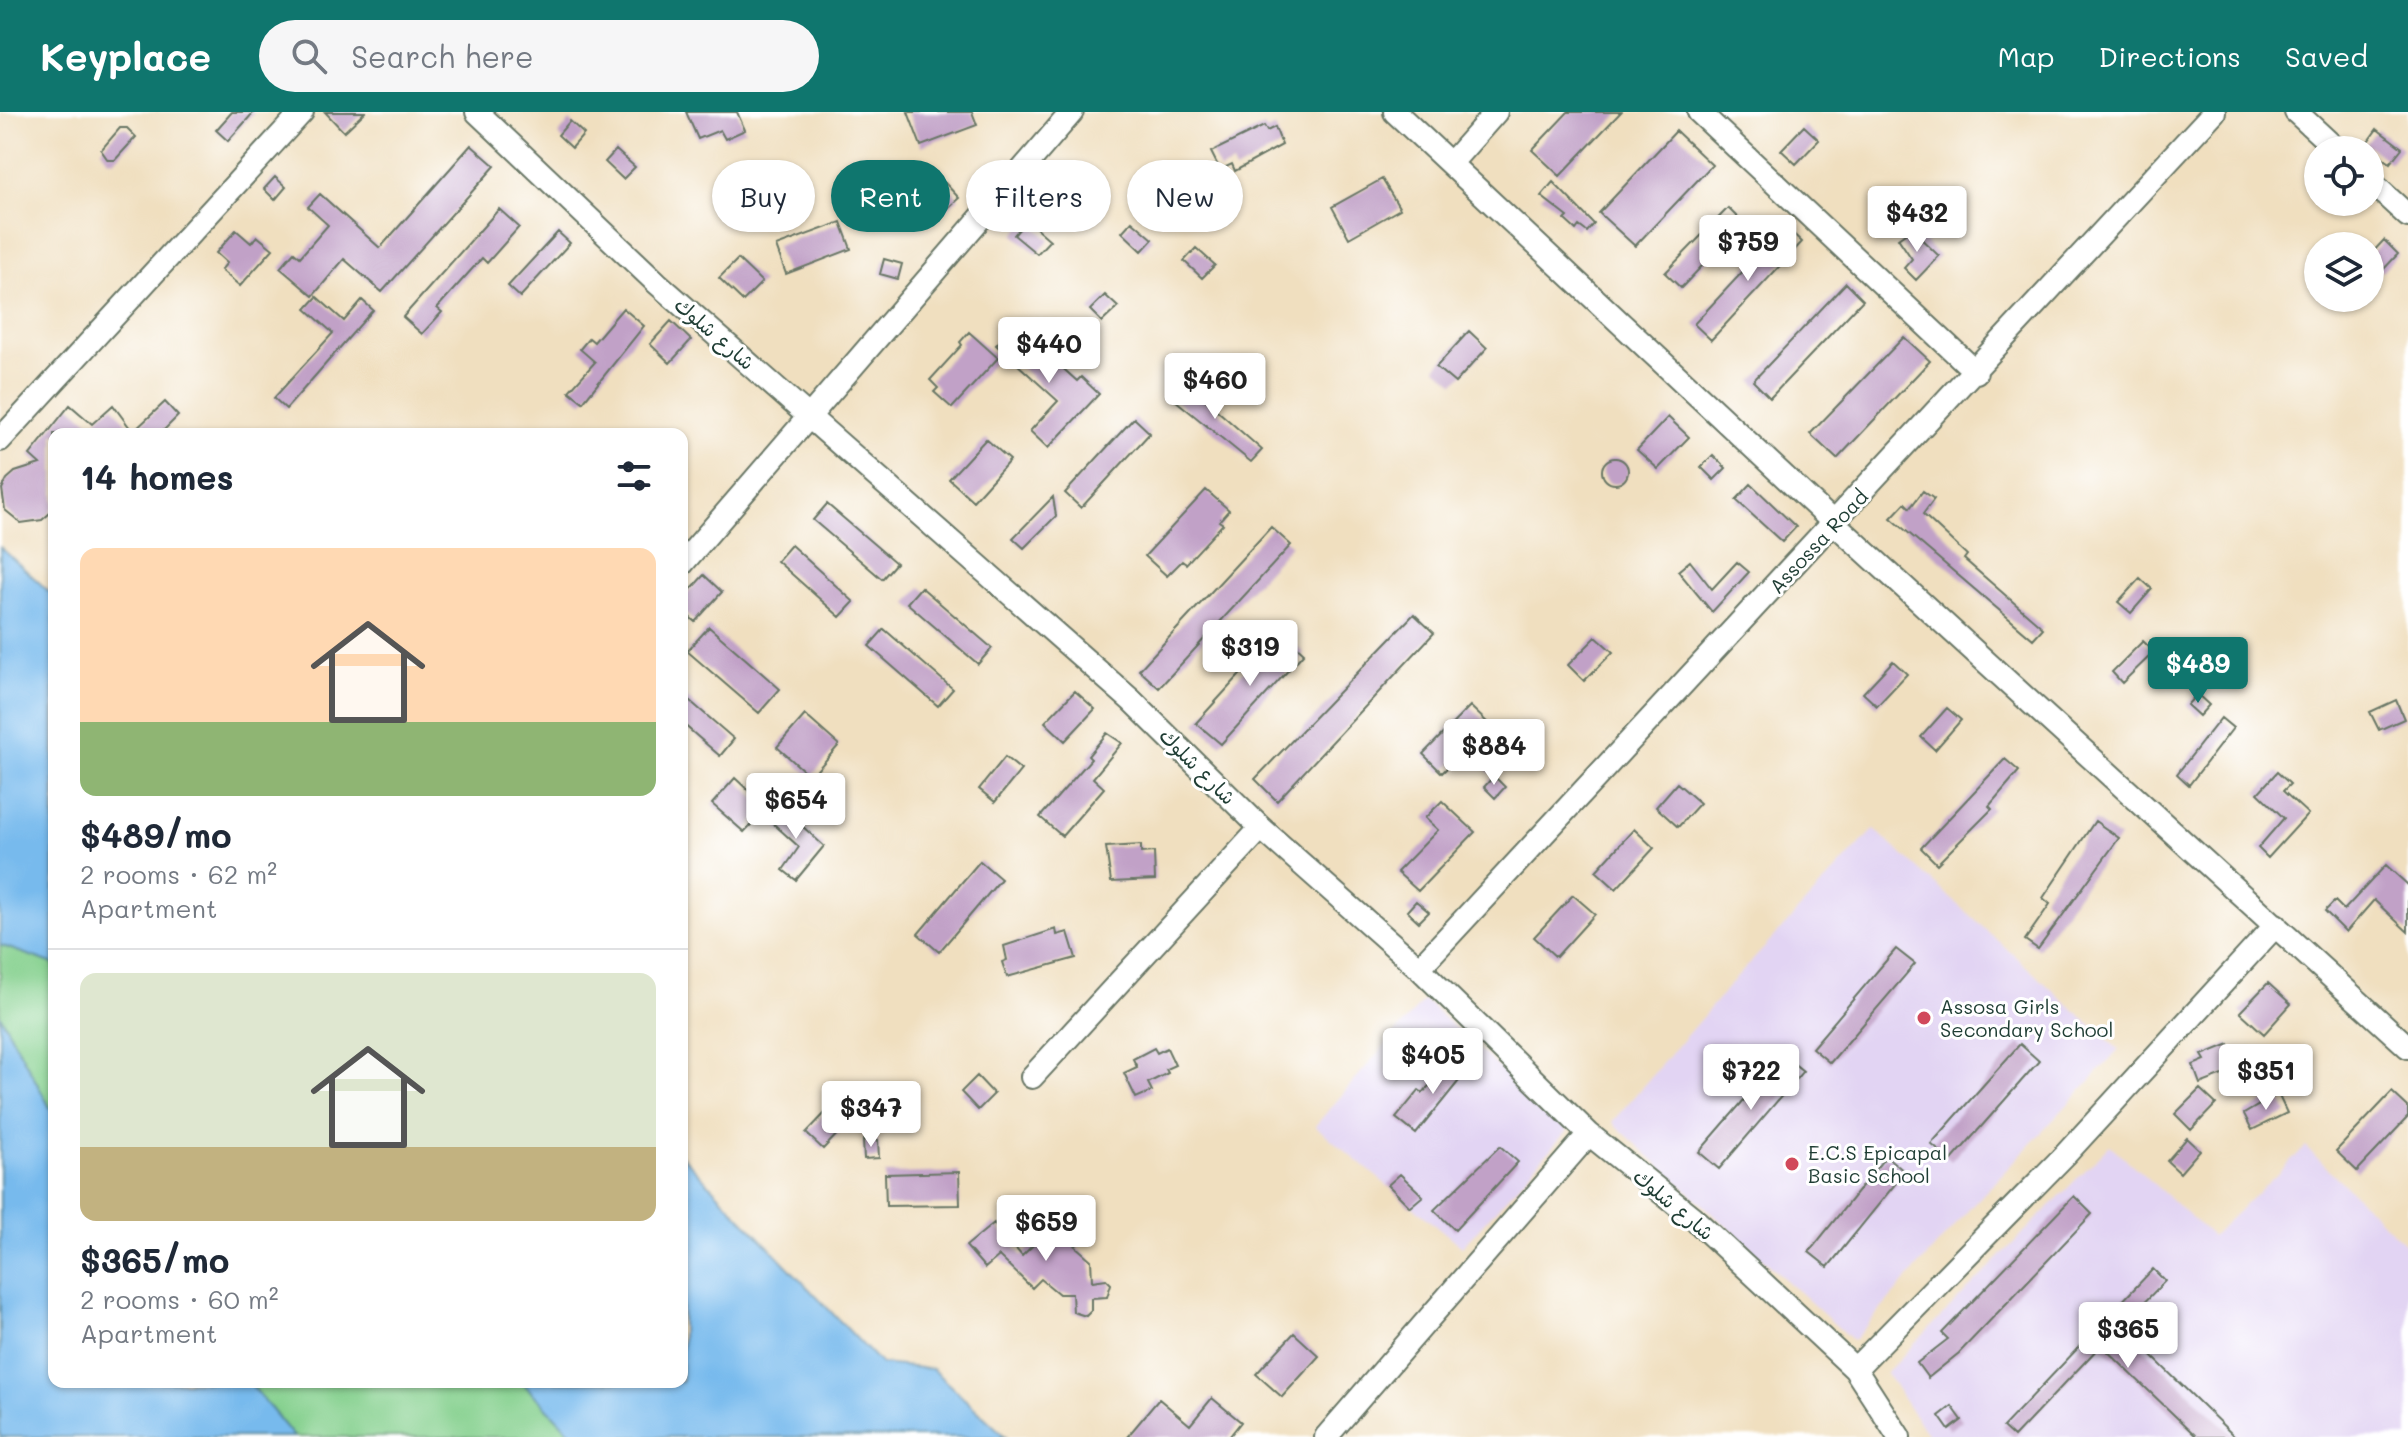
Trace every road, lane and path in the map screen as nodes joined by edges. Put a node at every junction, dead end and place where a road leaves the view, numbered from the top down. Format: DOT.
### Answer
graph roads {
  1 [pos="302,112"];
  2 [pos="477,112"];
  3 [pos="1072,112"];
  4 [pos="1395,112"];
  5 [pos="1496,112"];
  6 [pos="1699,112"];
  7 [pos="2214,112"];
  8 [pos="2296,112"];
  9 [pos="2322,136"];
  10 [pos="1451,163"];
  11 [pos="2384,194"];
  12 [pos="2408,216"];
  13 [pos="1976,372"];
  14 [pos="810,415"];
  15 [pos="0,440"];
  16 [pos="1834,523"];
  17 [pos="688,557"];
  18 [pos="1261,828"];
  19 [pos="2276,925"];
  20 [pos="1419,968"];
  21 [pos="2408,1047"];
  22 [pos="1032,1077"];
  23 [pos="1589,1134"];
  24 [pos="1855,1369"];
  25 [pos="1326,1437"];
  26 [pos="1899,1437"];
  1 -- 15 [label="street"];
  2 -- 14 [label="street, شارع شلوك"];
  3 -- 14 [label="street"];
  4 -- 10 [label="street"];
  5 -- 10 [label="street"];
  6 -- 13 [label="street"];
  7 -- 13 [label="street, Assossa Road"];
  8 -- 9 [label="street"];
  10 -- 16 [label="street"];
  11 -- 12 [label="street"];
  13 -- 16 [label="street, Assossa Road"];
  14 -- 17 [label="street"];
  14 -- 18 [label="street, شارع شلوك"];
  16 -- 19 [label="street"];
  16 -- 20 [label="street, Assossa Road"];
  18 -- 20 [label="street, شارع شلوك"];
  18 -- 22 [label="street"];
  19 -- 21 [label="street"];
  19 -- 24 [label="street"];
  20 -- 23 [label="street, شارع شلوك"];
  23 -- 24 [label="street, شارع شلوك"];
  23 -- 25 [label="street"];
  24 -- 26 [label="street, شارع شلوك"];
}
